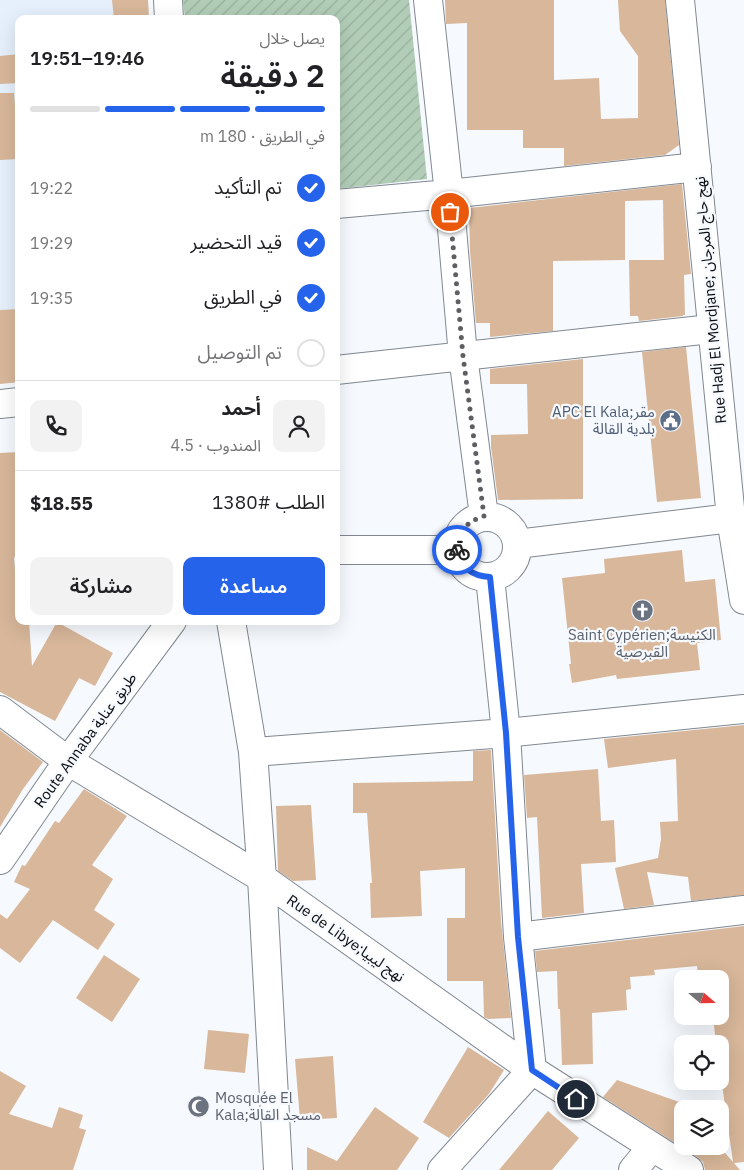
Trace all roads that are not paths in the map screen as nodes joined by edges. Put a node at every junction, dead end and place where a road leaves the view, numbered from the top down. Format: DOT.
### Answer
graph roads {
  1 [pos="168,0"];
  2 [pos="428,0"];
  3 [pos="680,0"];
  4 [pos="169,15"];
  5 [pos="697,167"];
  6 [pos="449,194"];
  7 [pos="340,204"];
  8 [pos="711,329"];
  9 [pos="463,356"];
  10 [pos="340,370"];
  11 [pos="15,402"];
  12 [pos="0,404"];
  13 [pos="484,516"];
  14 [pos="731,518"];
  15 [pos="517,544"];
  16 [pos="340,550"];
  17 [pos="457,550"];
  18 [pos="490,577"];
  19 [pos="744,600"];
  20 [pos="169,625"];
  21 [pos="232,625"];
  22 [pos="0,710"];
  23 [pos="744,710"];
  24 [pos="506,733"];
  25 [pos="253,752"];
  26 [pos="68,761"];
  27 [pos="0,860"];
  28 [pos="262,878"];
  29 [pos="744,910"];
  30 [pos="518,937"];
  31 [pos="532,1070"];
  32 [pos="652,1147"];
  33 [pos="277,1157"];
  34 [pos="258,1170"];
  35 [pos="442,1170"];
  36 [pos="633,1170"];
  37 [pos="689,1170"];
  1 -- 4 [label="street"];
  2 -- 6 [label="street"];
  3 -- 5 [label="street, Rue Hadj El Mordjane; نهج حاج المرجان"];
  5 -- 6 [label="street"];
  5 -- 8 [label="street, Rue Hadj El Mordjane; نهج حاج المرجان"];
  6 -- 7 [label="street"];
  6 -- 9 [label="street"];
  8 -- 9 [label="street"];
  8 -- 14 [label="street, Rue Hadj El Mordjane; نهج حاج المرجان"];
  9 -- 10 [label="street"];
  9 -- 13 [label="street"];
  11 -- 12 [label="street"];
  13 -- 15 [label="street"];
  13 -- 17 [label="street"];
  14 -- 15 [label="street"];
  14 -- 19 [label="street, Rue Hadj El Mordjane; نهج حاج المرجان"];
  15 -- 18 [label="street"];
  16 -- 17 [label="street"];
  17 -- 18 [label="street"];
  18 -- 24 [label="street"];
  20 -- 26 [label="street, Route Annaba طريق عنابة"];
  21 -- 25 [label="street"];
  22 -- 26 [label="street, Rue de Libye;نهج ليبيا"];
  23 -- 24 [label="street"];
  24 -- 25 [label="street"];
  24 -- 30 [label="street"];
  25 -- 28 [label="street"];
  26 -- 27 [label="street, Route Annaba طريق عنابة"];
  26 -- 28 [label="street, Rue de Libye;نهج ليبيا"];
  28 -- 31 [label="street, Rue de Libye;نهج ليبيا"];
  28 -- 33 [label="street"];
  29 -- 30 [label="street"];
  30 -- 31 [label="street"];
  31 -- 32 [label="street, Rue de Libye;نهج ليبيا"];
  31 -- 35 [label="street"];
  32 -- 36 [label="street"];
  32 -- 37 [label="street, Rue de Libye;نهج ليبيا"];
  33 -- 34 [label="street"];
}
